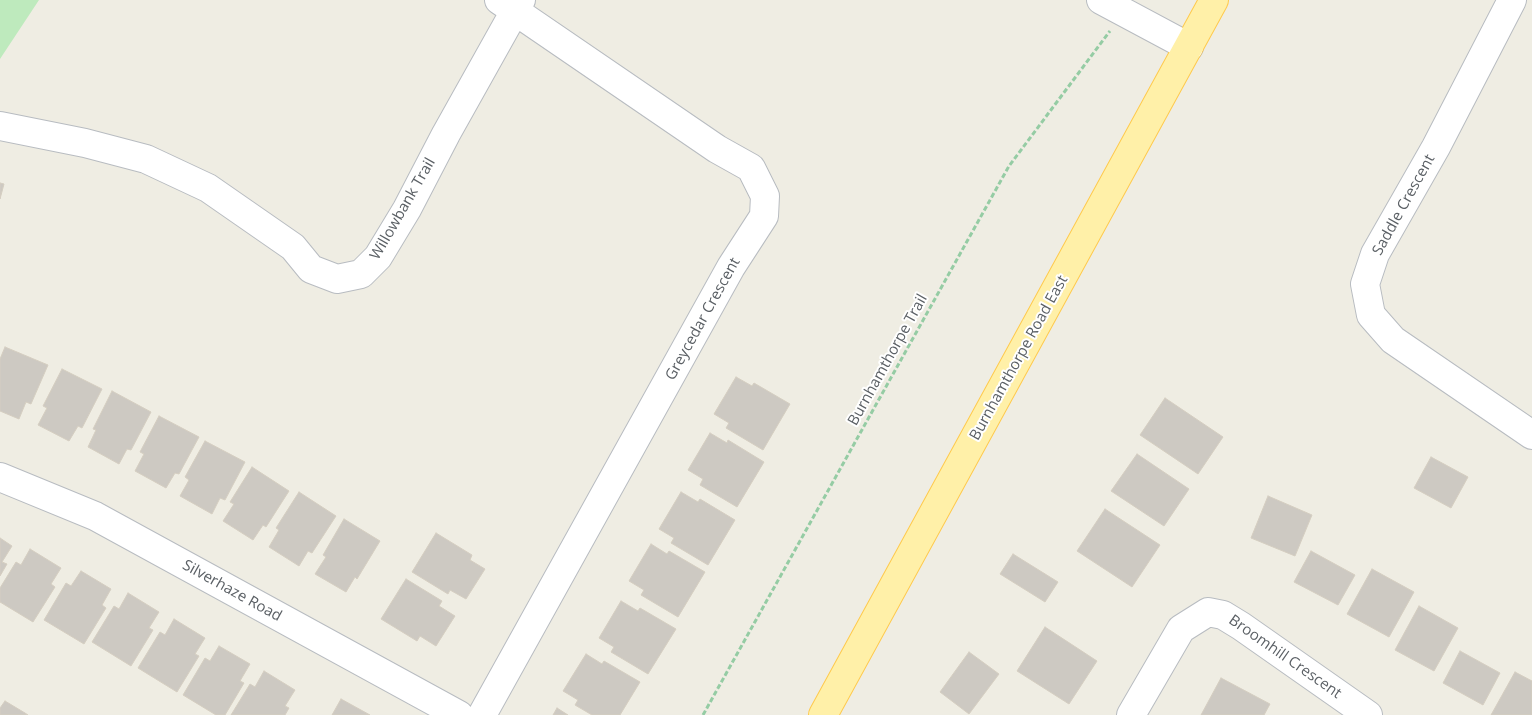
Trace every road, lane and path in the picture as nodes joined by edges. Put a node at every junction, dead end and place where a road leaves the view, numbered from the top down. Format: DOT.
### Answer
graph roads {
  1 [pos="1101,0"];
  2 [pos="1214,0"];
  3 [pos="1512,0"];
  4 [pos="512,4"];
  5 [pos="1111,29"];
  6 [pos="1189,46"];
  7 [pos="0,126"];
  8 [pos="1532,435"];
  9 [pos="0,477"];
  10 [pos="459,715"];
  11 [pos="482,715"];
  12 [pos="703,715"];
  13 [pos="823,715"];
  14 [pos="1131,715"];
  15 [pos="1368,715"];
  1 -- 6 [label="street"];
  2 -- 6 [label="main road, Burnhamthorpe Road East"];
  3 -- 8 [label="street, Saddle Crescent"];
  4 -- 7 [label="street, Willowbank Trail"];
  4 -- 11 [label="street, Greycedar Crescent"];
  5 -- 12 [label="path, Burnhamthorpe Trail"];
  6 -- 13 [label="main road, Burnhamthorpe Road East"];
  9 -- 10 [label="street, Silverhaze Road"];
  14 -- 15 [label="street, Broomhill Crescent"];
}
